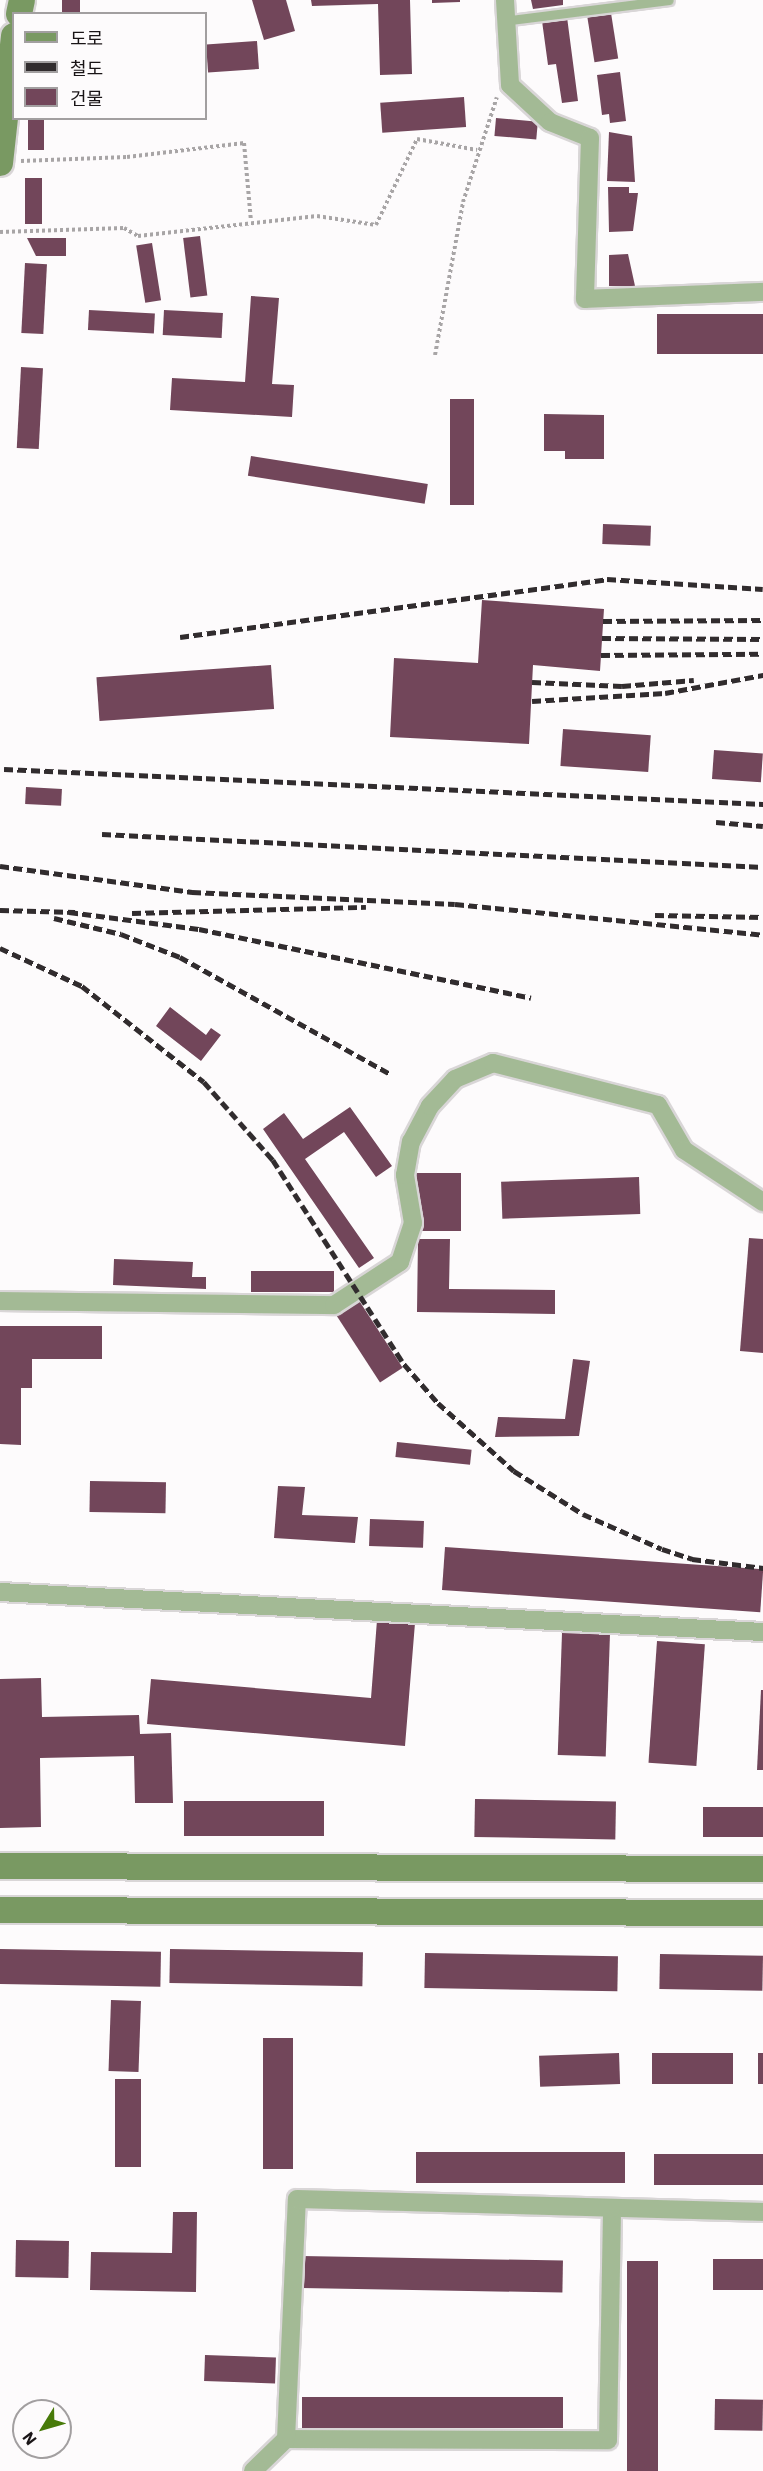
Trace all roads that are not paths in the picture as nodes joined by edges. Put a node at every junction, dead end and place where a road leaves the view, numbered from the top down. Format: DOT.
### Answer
graph roads {
  1 [pos="505,0"];
  2 [pos="669,0"];
  3 [pos="503,21"];
  4 [pos="12,54"];
  5 [pos="0,162"];
  6 [pos="763,292"];
  7 [pos="763,1202"];
  8 [pos="0,1301"];
  9 [pos="0,1592"];
  10 [pos="763,1632"];
  11 [pos="0,1866"];
  12 [pos="763,1869"];
  13 [pos="0,1910"];
  14 [pos="763,1913"];
  15 [pos="612,2208"];
  16 [pos="763,2212"];
  17 [pos="286,2439"];
  18 [pos="254,2471"];
  1 -- 3 [label="street"];
  2 -- 3 [label="lane"];
  3 -- 6 [label="street"];
  4 -- 5 [label="main road"];
  7 -- 8 [label="street"];
  9 -- 10 [label="street"];
  11 -- 12 [label="main road"];
  13 -- 14 [label="main road"];
  15 -- 16 [label="street"];
  15 -- 17 [label="street"];
  15 -- 17 [label="street"];
  17 -- 18 [label="street"];
}
